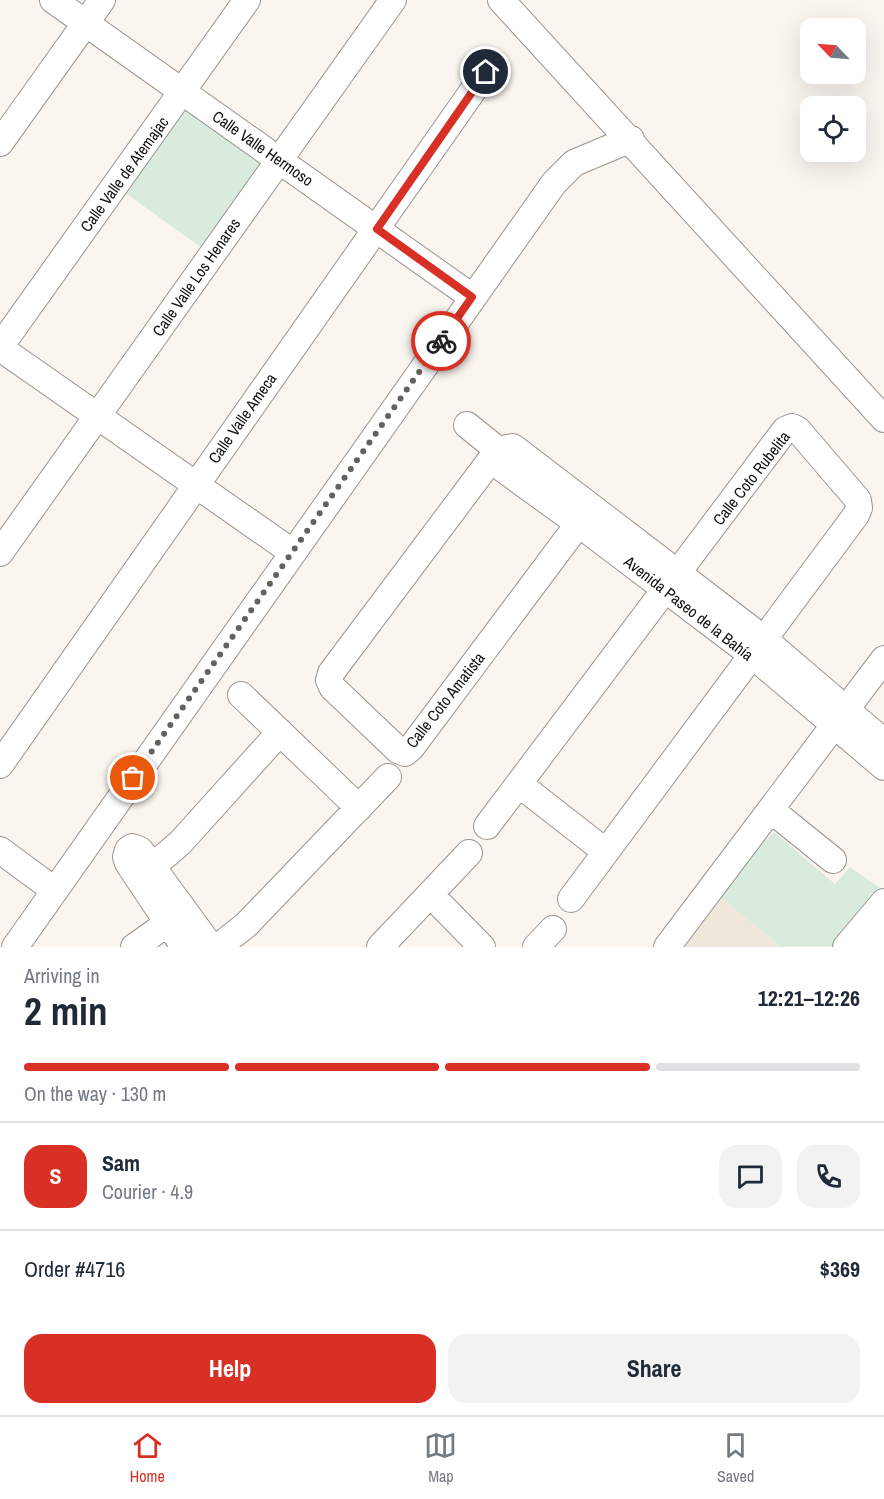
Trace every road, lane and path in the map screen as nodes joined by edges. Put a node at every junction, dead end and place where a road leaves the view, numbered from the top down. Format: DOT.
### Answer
graph roads {
  1 [pos="53,0"];
  2 [pos="102,0"];
  3 [pos="247,0"];
  4 [pos="393,0"];
  5 [pos="501,0"];
  6 [pos="86,23"];
  7 [pos="486,72"];
  8 [pos="183,91"];
  9 [pos="630,139"];
  10 [pos="0,143"];
  11 [pos="280,159"];
  12 [pos="377,229"];
  13 [pos="472,297"];
  14 [pos="0,347"];
  15 [pos="97,416"];
  16 [pos="884,419"];
  17 [pos="467,425"];
  18 [pos="498,450"];
  19 [pos="195,485"];
  20 [pos="585,515"];
  21 [pos="292,552"];
  22 [pos="0,553"];
  23 [pos="672,580"];
  24 [pos="758,647"];
  25 [pos="884,659"];
  26 [pos="241,695"];
  27 [pos="840,718"];
  28 [pos="280,732"];
  29 [pos="884,742"];
  30 [pos="0,765"];
  31 [pos="884,767"];
  32 [pos="388,777"];
  33 [pos="519,784"];
  34 [pos="359,808"];
  35 [pos="771,810"];
  36 [pos="488,826"];
  37 [pos="0,850"];
  38 [pos="606,852"];
  39 [pos="469,853"];
  40 [pos="833,860"];
  41 [pos="138,863"];
  42 [pos="54,890"];
  43 [pos="430,894"];
  44 [pos="571,898"];
  45 [pos="884,902"];
  46 [pos="168,923"];
  47 [pos="884,935"];
  48 [pos="15,947"];
  49 [pos="134,947"];
  50 [pos="184,947"];
  51 [pos="211,947"];
  52 [pos="218,947"];
  53 [pos="380,947"];
  54 [pos="482,947"];
  55 [pos="667,947"];
  56 [pos="846,947"];
  57 [pos="874,947"];
  1 -- 6 [label="street, Calle Valle Hermoso"];
  2 -- 6 [label="street"];
  3 -- 8 [label="street, Calle Valle de Atemajac"];
  4 -- 11 [label="street, Calle Valle Los Henares"];
  5 -- 9 [label="street"];
  6 -- 8 [label="street, Calle Valle Hermoso"];
  6 -- 10 [label="street"];
  7 -- 12 [label="street, Calle Valle Ameca"];
  8 -- 11 [label="street, Calle Valle Hermoso"];
  8 -- 14 [label="street, Calle Valle de Atemajac"];
  9 -- 13 [label="street"];
  9 -- 16 [label="street"];
  11 -- 12 [label="street, Calle Valle Hermoso"];
  11 -- 15 [label="street, Calle Valle Los Henares"];
  12 -- 13 [label="street, Calle Valle Hermoso"];
  12 -- 19 [label="street, Calle Valle Ameca"];
  13 -- 21 [label="street"];
  14 -- 15 [label="street"];
  15 -- 19 [label="street"];
  15 -- 22 [label="street, Calle Valle Los Henares"];
  17 -- 18 [label="street, Avenida Paseo de la Bahía"];
  18 -- 20 [label="street, Avenida Paseo de la Bahía"];
  18 -- 20 [label="street, Calle Coto Amatista"];
  19 -- 21 [label="street"];
  19 -- 30 [label="street, Calle Valle Ameca"];
  20 -- 23 [label="street, Avenida Paseo de la Bahía"];
  21 -- 42 [label="street"];
  23 -- 24 [label="street, Avenida Paseo de la Bahía"];
  23 -- 24 [label="street, Calle Coto Rubelita"];
  23 -- 33 [label="street"];
  24 -- 27 [label="street, Avenida Paseo de la Bahía"];
  24 -- 38 [label="street"];
  25 -- 27 [label="street"];
  26 -- 28 [label="street"];
  27 -- 29 [label="street, Avenida Paseo de la Bahía"];
  27 -- 31 [label="street, Avenida Paseo de la Bahía"];
  27 -- 35 [label="street"];
  28 -- 34 [label="street"];
  28 -- 41 [label="street"];
  32 -- 34 [label="street"];
  33 -- 36 [label="street"];
  33 -- 38 [label="street"];
  34 -- 52 [label="street"];
  35 -- 40 [label="street"];
  35 -- 55 [label="street"];
  37 -- 42 [label="street"];
  38 -- 44 [label="street"];
  39 -- 43 [label="street"];
  41 -- 46 [label="street"];
  41 -- 51 [label="street"];
  42 -- 48 [label="street"];
  43 -- 53 [label="street"];
  43 -- 54 [label="street"];
  45 -- 56 [label="street"];
  46 -- 49 [label="street"];
  46 -- 50 [label="street"];
  47 -- 57 [label="street"];
}
